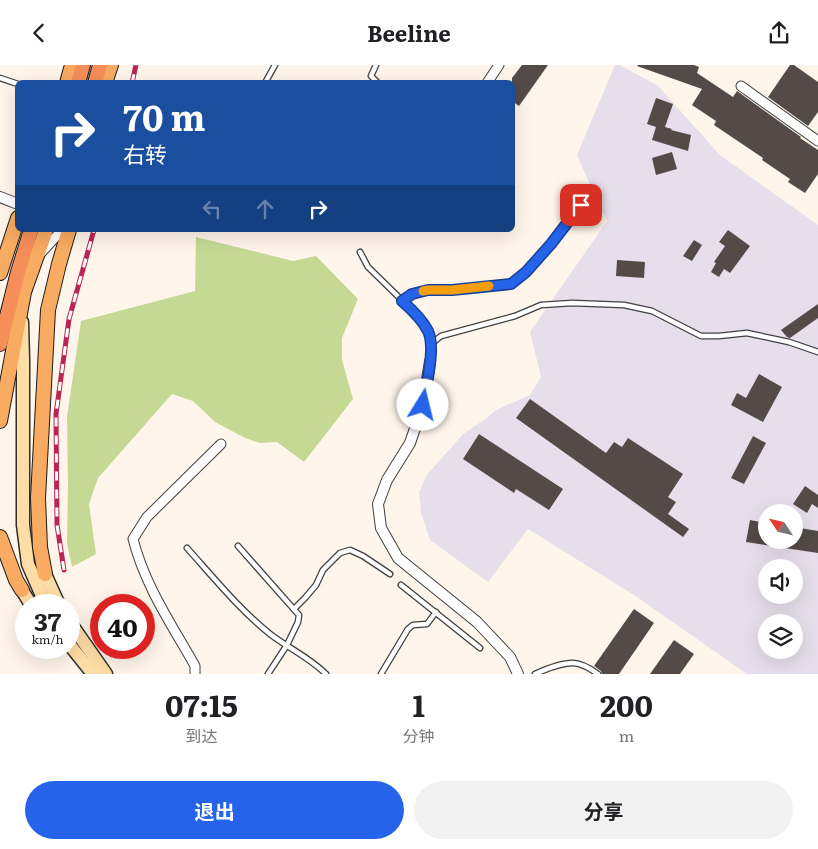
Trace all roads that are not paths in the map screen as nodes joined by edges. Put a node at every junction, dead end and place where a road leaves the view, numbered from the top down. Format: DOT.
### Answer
graph roads {
  1 [pos="72,65"];
  2 [pos="83,65"];
  3 [pos="100,65"];
  4 [pos="111,65"];
  5 [pos="116,65"];
  6 [pos="274,65"];
  7 [pos="376,65"];
  8 [pos="499,65"];
  9 [pos="0,78"];
  10 [pos="68,80"];
  11 [pos="79,80"];
  12 [pos="96,80"];
  13 [pos="106,80"];
  14 [pos="112,80"];
  15 [pos="266,80"];
  16 [pos="375,80"];
  17 [pos="489,80"];
  18 [pos="15,83"];
  19 [pos="740,86"];
  20 [pos="818,141"];
  21 [pos="591,191"];
  22 [pos="0,197"];
  23 [pos="15,203"];
  24 [pos="15,226"];
  25 [pos="30,232"];
  26 [pos="45,232"];
  27 [pos="60,232"];
  28 [pos="67,232"];
  29 [pos="360,252"];
  30 [pos="35,259"];
  31 [pos="1,266"];
  32 [pos="402,301"];
  33 [pos="21,307"];
  34 [pos="0,344"];
  35 [pos="431,344"];
  36 [pos="818,352"];
  37 [pos="430,361"];
  38 [pos="5,389"];
  39 [pos="21,401"];
  40 [pos="0,421"];
  41 [pos="221,444"];
  42 [pos="0,537"];
  43 [pos="238,546"];
  44 [pos="187,548"];
  45 [pos="46,574"];
  46 [pos="390,574"];
  47 [pos="401,585"];
  48 [pos="22,590"];
  49 [pos="24,594"];
  50 [pos="36,594"];
  51 [pos="41,594"];
  52 [pos="54,594"];
  53 [pos="294,609"];
  54 [pos="436,612"];
  55 [pos="80,637"];
  56 [pos="287,645"];
  57 [pos="480,648"];
  58 [pos="80,649"];
  59 [pos="78,659"];
  60 [pos="80,659"];
  61 [pos="91,674"];
  62 [pos="100,674"];
  63 [pos="106,674"];
  64 [pos="195,674"];
  65 [pos="268,674"];
  66 [pos="326,674"];
  67 [pos="381,674"];
  68 [pos="518,674"];
  69 [pos="535,674"];
  70 [pos="598,674"];
  1 -- 10 [label="main road"];
  2 -- 11 [label="highway"];
  3 -- 12 [label="highway"];
  4 -- 13 [label="main road"];
  5 -- 14 [label="main road"];
  6 -- 15 [label="lane"];
  7 -- 16 [label="lane"];
  8 -- 17 [label="street"];
  9 -- 18 [label="lane"];
  19 -- 20 [label="street"];
  21 -- 32 [label="lane"];
  22 -- 23 [label="street"];
  24 -- 31 [label="main road"];
  25 -- 34 [label="highway"];
  26 -- 30 [label="main road"];
  27 -- 30 [label="street"];
  28 -- 45 [label="main road"];
  29 -- 32 [label="lane"];
  30 -- 33 [label="main road"];
  32 -- 35 [label="lane"];
  33 -- 38 [label="main road"];
  33 -- 39 [label="main road"];
  35 -- 36 [label="lane"];
  35 -- 37 [label="lane"];
  37 -- 68 [label="street"];
  38 -- 39 [label="main road"];
  38 -- 40 [label="main road"];
  39 -- 50 [label="main road"];
  39 -- 51 [label="main road"];
  41 -- 64 [label="street"];
  42 -- 48 [label="main road"];
  43 -- 53 [label="lane"];
  44 -- 56 [label="lane"];
  45 -- 52 [label="main road"];
  46 -- 53 [label="lane"];
  47 -- 54 [label="lane"];
  48 -- 49 [label="main road"];
  53 -- 56 [label="lane"];
  54 -- 57 [label="lane"];
  54 -- 67 [label="lane"];
  55 -- 63 [label="main road"];
  56 -- 65 [label="lane"];
  56 -- 66 [label="lane"];
  58 -- 62 [label="main road"];
  59 -- 61 [label="main road"];
  60 -- 61 [label="main road"];
  69 -- 70 [label="lane"];
}
